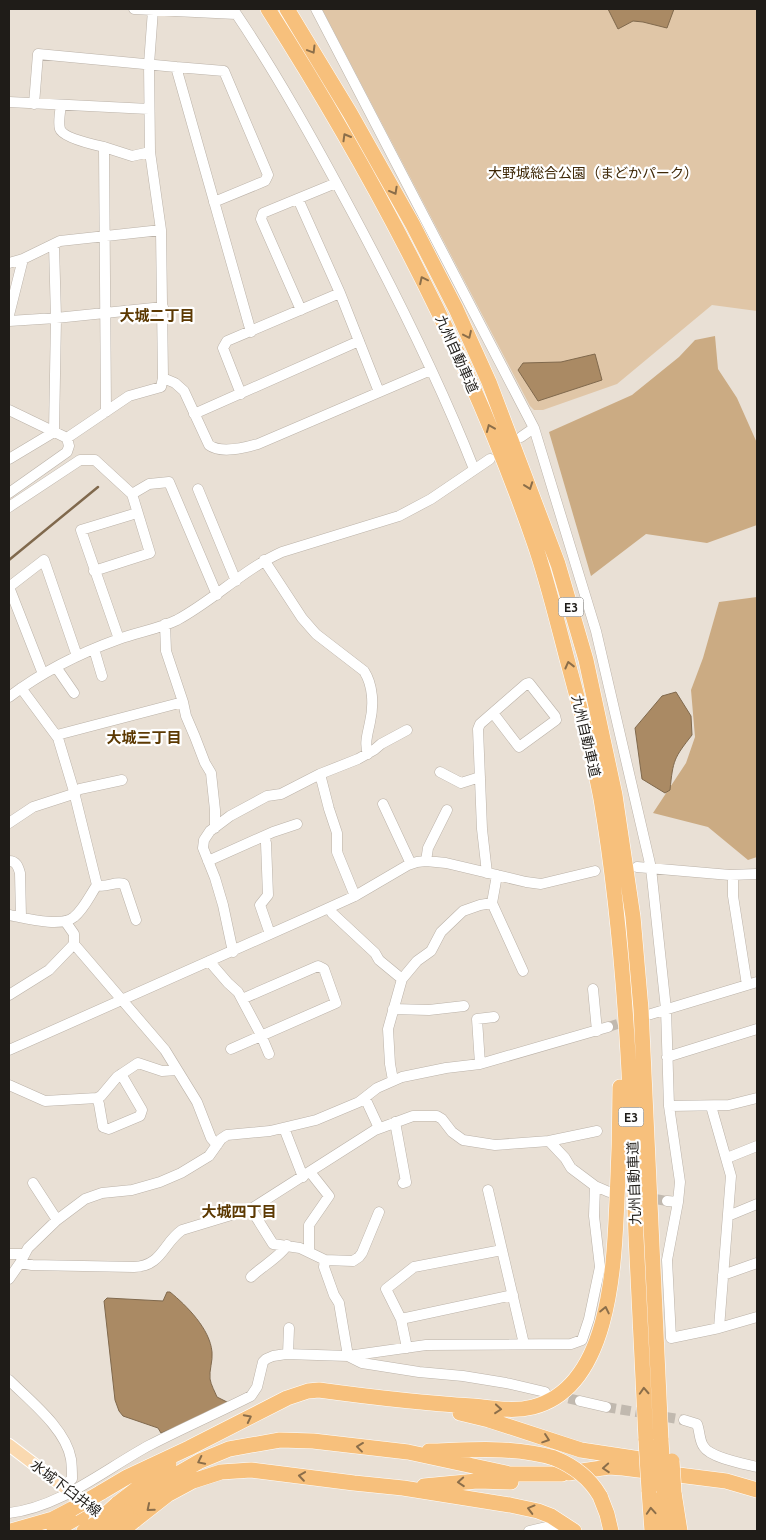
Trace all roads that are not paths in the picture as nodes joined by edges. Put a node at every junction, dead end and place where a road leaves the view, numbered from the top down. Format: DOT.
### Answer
graph roads {
  1 [pos="134,9"];
  2 [pos="268,9"];
  3 [pos="287,9"];
  4 [pos="317,9"];
  5 [pos="153,10"];
  6 [pos="234,12"];
  7 [pos="149,64"];
  8 [pos="176,66"];
  9 [pos="9,102"];
  10 [pos="34,104"];
  11 [pos="61,105"];
  12 [pos="149,109"];
  13 [pos="104,147"];
  14 [pos="150,152"];
  15 [pos="336,183"];
  16 [pos="298,198"];
  17 [pos="214,202"];
  18 [pos="161,230"];
  19 [pos="104,237"];
  20 [pos="54,245"];
  21 [pos="23,258"];
  22 [pos="9,263"];
  23 [pos="340,293"];
  24 [pos="163,306"];
  25 [pos="301,310"];
  26 [pos="105,313"];
  27 [pos="9,315"];
  28 [pos="56,318"];
  29 [pos="9,321"];
  30 [pos="251,332"];
  31 [pos="359,341"];
  32 [pos="431,370"];
  33 [pos="164,378"];
  34 [pos="379,392"];
  35 [pos="241,394"];
  36 [pos="9,410"];
  37 [pos="106,412"];
  38 [pos="194,414"];
  39 [pos="534,428"];
  40 [pos="54,432"];
  41 [pos="521,437"];
  42 [pos="67,438"];
  43 [pos="9,459"];
  44 [pos="490,459"];
  45 [pos="474,469"];
  46 [pos="198,489"];
  47 [pos="9,493"];
  48 [pos="132,494"];
  49 [pos="9,507"];
  50 [pos="137,513"];
  51 [pos="264,560"];
  52 [pos="94,571"];
  53 [pos="236,581"];
  54 [pos="217,595"];
  55 [pos="165,624"];
  56 [pos="119,639"];
  57 [pos="94,649"];
  58 [pos="78,656"];
  59 [pos="56,667"];
  60 [pos="43,674"];
  61 [pos="102,676"];
  62 [pos="21,688"];
  63 [pos="74,693"];
  64 [pos="9,697"];
  65 [pos="183,702"];
  66 [pos="493,713"];
  67 [pos="407,730"];
  68 [pos="57,735"];
  69 [pos="368,754"];
  70 [pos="440,772"];
  71 [pos="320,774"];
  72 [pos="480,777"];
  73 [pos="122,780"];
  74 [pos="74,793"];
  75 [pos="600,796"];
  76 [pos="383,804"];
  77 [pos="447,810"];
  78 [pos="9,823"];
  79 [pos="297,824"];
  80 [pos="215,828"];
  81 [pos="264,836"];
  82 [pos="9,861"];
  83 [pos="208,861"];
  84 [pos="426,861"];
  85 [pos="411,864"];
  86 [pos="637,867"];
  87 [pos="651,868"];
  88 [pos="595,871"];
  89 [pos="486,873"];
  90 [pos="757,874"];
  91 [pos="497,875"];
  92 [pos="733,875"];
  93 [pos="97,885"];
  94 [pos="355,896"];
  95 [pos="492,903"];
  96 [pos="329,908"];
  97 [pos="9,915"];
  98 [pos="21,917"];
  99 [pos="136,920"];
  100 [pos="65,922"];
  101 [pos="270,934"];
  102 [pos="74,944"];
  103 [pos="233,952"];
  104 [pos="209,961"];
  105 [pos="524,971"];
  106 [pos="402,979"];
  107 [pos="757,982"];
  108 [pos="747,985"];
  109 [pos="594,989"];
  110 [pos="9,995"];
  111 [pos="122,999"];
  112 [pos="242,999"];
  113 [pos="464,1006"];
  114 [pos="393,1009"];
  115 [pos="666,1010"];
  116 [pos="651,1014"];
  117 [pos="494,1018"];
  118 [pos="608,1027"];
  119 [pos="757,1029"];
  120 [pos="597,1031"];
  121 [pos="261,1035"];
  122 [pos="231,1049"];
  123 [pos="9,1050"];
  124 [pos="269,1054"];
  125 [pos="667,1057"];
  126 [pos="480,1064"];
  127 [pos="177,1070"];
  128 [pos="121,1074"];
  129 [pos="393,1080"];
  130 [pos="9,1085"];
  131 [pos="97,1098"];
  132 [pos="365,1098"];
  133 [pos="757,1098"];
  134 [pos="669,1106"];
  135 [pos="711,1106"];
  136 [pos="395,1122"];
  137 [pos="284,1128"];
  138 [pos="379,1128"];
  139 [pos="597,1131"];
  140 [pos="549,1141"];
  141 [pos="217,1145"];
  142 [pos="757,1146"];
  143 [pos="727,1158"];
  144 [pos="306,1174"];
  145 [pos="33,1183"];
  146 [pos="403,1183"];
  147 [pos="595,1186"];
  148 [pos="488,1190"];
  149 [pos="609,1192"];
  150 [pos="667,1201"];
  151 [pos="678,1202"];
  152 [pos="757,1204"];
  153 [pos="251,1209"];
  154 [pos="379,1212"];
  155 [pos="728,1216"];
  156 [pos="57,1220"];
  157 [pos="287,1245"];
  158 [pos="502,1250"];
  159 [pos="309,1251"];
  160 [pos="9,1254"];
  161 [pos="23,1258"];
  162 [pos="325,1260"];
  163 [pos="757,1263"];
  164 [pos="723,1275"];
  165 [pos="251,1277"];
  166 [pos="9,1279"];
  167 [pos="513,1295"];
  168 [pos="757,1317"];
  169 [pos="401,1319"];
  170 [pos="289,1328"];
  171 [pos="718,1328"];
  172 [pos="524,1344"];
  173 [pos="407,1348"];
  174 [pos="288,1354"];
  175 [pos="348,1356"];
  176 [pos="9,1380"];
  177 [pos="545,1392"];
  178 [pos="580,1401"];
  179 [pos="415,1402"];
  180 [pos="606,1408"];
  181 [pos="684,1420"];
  182 [pos="659,1441"];
  183 [pos="9,1445"];
  184 [pos="189,1448"];
  185 [pos="408,1452"];
  186 [pos="757,1467"];
  187 [pos="562,1474"];
  188 [pos="757,1479"];
  189 [pos="403,1488"];
  190 [pos="67,1489"];
  191 [pos="757,1490"];
  192 [pos="662,1492"];
  193 [pos="117,1506"];
  194 [pos="9,1513"];
  195 [pos="90,1524"];
  196 [pos="11,1531"];
  197 [pos="54,1531"];
  198 [pos="122,1531"];
  199 [pos="529,1531"];
  200 [pos="556,1531"];
  201 [pos="574,1531"];
  202 [pos="612,1531"];
  203 [pos="652,1531"];
  204 [pos="667,1531"];
  205 [pos="680,1531"];
  1 -- 5 [label="street"];
  75 -- 2 [label="highway, 九州自動車道 / E3, one-way"];
  3 -- 182 [label="highway, 九州自動車道 / E3, one-way"];
  4 -- 39 [label="street"];
  5 -- 6 [label="street"];
  5 -- 7 [label="street"];
  6 -- 15 [label="street"];
  7 -- 8 [label="street"];
  7 -- 10 [label="street"];
  7 -- 12 [label="street"];
  8 -- 17 [label="street"];
  8 -- 17 [label="street"];
  9 -- 10 [label="street"];
  10 -- 11 [label="street"];
  11 -- 12 [label="street"];
  11 -- 13 [label="street"];
  12 -- 14 [label="street"];
  13 -- 14 [label="street"];
  13 -- 19 [label="street"];
  14 -- 18 [label="street"];
  15 -- 16 [label="street"];
  15 -- 32 [label="street"];
  16 -- 23 [label="street"];
  16 -- 25 [label="street"];
  17 -- 30 [label="street"];
  18 -- 19 [label="street"];
  18 -- 24 [label="street"];
  19 -- 20 [label="street"];
  19 -- 26 [label="street"];
  20 -- 21 [label="street"];
  20 -- 28 [label="street"];
  21 -- 22 [label="street"];
  21 -- 27 [label="street"];
  23 -- 25 [label="street"];
  23 -- 31 [label="street"];
  24 -- 26 [label="street"];
  24 -- 33 [label="street"];
  25 -- 30 [label="street"];
  26 -- 28 [label="street"];
  26 -- 37 [label="street"];
  28 -- 29 [label="street"];
  28 -- 40 [label="street"];
  30 -- 35 [label="street"];
  31 -- 34 [label="street"];
  31 -- 35 [label="street"];
  32 -- 34 [label="street"];
  32 -- 45 [label="street"];
  33 -- 37 [label="street"];
  33 -- 38 [label="street"];
  34 -- 38 [label="street"];
  35 -- 38 [label="street"];
  36 -- 40 [label="street"];
  37 -- 42 [label="street"];
  39 -- 41 [label="street"];
  39 -- 87 [label="street"];
  40 -- 42 [label="street"];
  40 -- 43 [label="street"];
  42 -- 47 [label="street"];
  44 -- 45 [label="street"];
  45 -- 51 [label="street"];
  46 -- 53 [label="street"];
  48 -- 49 [label="street"];
  48 -- 50 [label="street"];
  48 -- 54 [label="street"];
  50 -- 52 [label="street"];
  50 -- 52 [label="street"];
  51 -- 53 [label="street"];
  51 -- 69 [label="street"];
  52 -- 56 [label="street"];
  53 -- 54 [label="street"];
  54 -- 55 [label="street"];
  55 -- 56 [label="street"];
  55 -- 65 [label="street"];
  56 -- 57 [label="street"];
  57 -- 58 [label="street"];
  57 -- 61 [label="street"];
  58 -- 59 [label="street"];
  58 -- 60 [label="street"];
  59 -- 60 [label="street"];
  59 -- 63 [label="street"];
  60 -- 62 [label="street"];
  62 -- 64 [label="street"];
  62 -- 68 [label="street"];
  65 -- 68 [label="street"];
  65 -- 80 [label="street"];
  66 -- 66 [label="street"];
  66 -- 72 [label="street"];
  67 -- 69 [label="street"];
  68 -- 74 [label="street"];
  69 -- 71 [label="street"];
  70 -- 72 [label="street"];
  71 -- 80 [label="street"];
  71 -- 94 [label="street"];
  72 -- 89 [label="street"];
  73 -- 74 [label="street"];
  74 -- 78 [label="street"];
  74 -- 93 [label="street"];
  179 -- 75 [label="highway, one-way"];
  182 -- 75 [label="highway, 九州自動車道 / E3, one-way"];
  76 -- 85 [label="street"];
  77 -- 84 [label="street"];
  79 -- 81 [label="street"];
  80 -- 83 [label="street"];
  81 -- 83 [label="street"];
  81 -- 101 [label="street"];
  82 -- 98 [label="street"];
  83 -- 103 [label="street"];
  84 -- 85 [label="street"];
  84 -- 89 [label="street"];
  85 -- 94 [label="street"];
  86 -- 87 [label="street"];
  87 -- 92 [label="street"];
  87 -- 115 [label="street"];
  88 -- 91 [label="street"];
  89 -- 91 [label="street"];
  90 -- 92 [label="street"];
  91 -- 95 [label="street"];
  92 -- 108 [label="street"];
  93 -- 99 [label="street"];
  93 -- 100 [label="street"];
  94 -- 96 [label="street"];
  95 -- 105 [label="street"];
  95 -- 106 [label="street"];
  96 -- 101 [label="street"];
  96 -- 106 [label="street"];
  97 -- 98 [label="street"];
  98 -- 100 [label="street"];
  100 -- 102 [label="street"];
  101 -- 103 [label="street"];
  102 -- 110 [label="street"];
  102 -- 111 [label="street"];
  103 -- 104 [label="street"];
  104 -- 111 [label="street"];
  104 -- 112 [label="street"];
  106 -- 114 [label="street"];
  107 -- 108 [label="street"];
  108 -- 115 [label="street"];
  109 -- 120 [label="street"];
  111 -- 123 [label="street"];
  111 -- 127 [label="street"];
  112 -- 121 [label="street"];
  112 -- 121 [label="street"];
  113 -- 114 [label="street"];
  114 -- 129 [label="street"];
  115 -- 116 [label="street"];
  115 -- 125 [label="street"];
  117 -- 126 [label="street"];
  118 -- 120 [label="street"];
  119 -- 125 [label="street"];
  120 -- 126 [label="street"];
  121 -- 122 [label="street"];
  121 -- 124 [label="street"];
  125 -- 134 [label="street"];
  126 -- 129 [label="street"];
  127 -- 128 [label="street"];
  127 -- 141 [label="street"];
  128 -- 131 [label="street"];
  128 -- 131 [label="street"];
  129 -- 132 [label="street"];
  130 -- 131 [label="street"];
  132 -- 137 [label="street"];
  132 -- 138 [label="street"];
  133 -- 135 [label="street"];
  134 -- 135 [label="street"];
  134 -- 151 [label="street"];
  135 -- 143 [label="street"];
  136 -- 138 [label="street"];
  136 -- 140 [label="street"];
  136 -- 146 [label="street"];
  137 -- 141 [label="street"];
  137 -- 144 [label="street"];
  138 -- 144 [label="street"];
  139 -- 140 [label="street"];
  140 -- 147 [label="street"];
  141 -- 156 [label="street"];
  142 -- 143 [label="street"];
  143 -- 155 [label="street"];
  144 -- 153 [label="street"];
  144 -- 159 [label="street"];
  145 -- 156 [label="street"];
  147 -- 149 [label="street"];
  147 -- 172 [label="street"];
  148 -- 158 [label="street"];
  150 -- 151 [label="street"];
  151 -- 171 [label="street"];
  152 -- 155 [label="street"];
  153 -- 157 [label="street"];
  153 -- 161 [label="street"];
  154 -- 162 [label="street"];
  155 -- 164 [label="street"];
  156 -- 161 [label="street"];
  157 -- 159 [label="street"];
  157 -- 165 [label="street"];
  158 -- 167 [label="street"];
  158 -- 169 [label="street"];
  159 -- 162 [label="street"];
  160 -- 161 [label="street"];
  161 -- 166 [label="street"];
  162 -- 175 [label="street"];
  163 -- 164 [label="street"];
  164 -- 171 [label="street"];
  167 -- 169 [label="street"];
  167 -- 172 [label="street"];
  168 -- 171 [label="street"];
  169 -- 173 [label="street"];
  170 -- 174 [label="street"];
  172 -- 173 [label="street"];
  173 -- 175 [label="street"];
  174 -- 175 [label="street"];
  174 -- 190 [label="street"];
  175 -- 177 [label="street"];
  176 -- 190 [label="street"];
  178 -- 180 [label="street"];
  184 -- 179 [label="highway, one-way"];
  179 -- 188 [label="highway, one-way"];
  181 -- 186 [label="street"];
  182 -- 192 [label="highway, 九州自動車道 / E3, bridge"];
  183 -- 190 [label="main road, 水城下臼井線"];
  184 -- 193 [label="highway"];
  184 -- 193 [label="highway"];
  185 -- 187 [label="highway"];
  185 -- 193 [label="highway, one-way"];
  185 -- 202 [label="highway, bridge"];
  187 -- 189 [label="highway, one-way"];
  191 -- 187 [label="highway, one-way"];
  189 -- 193 [label="highway, one-way"];
  201 -- 189 [label="highway, one-way"];
  190 -- 194 [label="street"];
  190 -- 198 [label="main road, 水城下臼井線"];
  203 -- 192 [label="highway, 九州自動車道 / E3, one-way"];
  192 -- 204 [label="highway, 九州自動車道 / E3"];
  192 -- 205 [label="highway"];
  193 -- 195 [label="highway, bridge"];
  193 -- 195 [label="highway"];
  193 -- 198 [label="highway, bridge"];
  195 -- 196 [label="highway"];
  195 -- 197 [label="highway"];
  199 -- 200 [label="street"];
}
